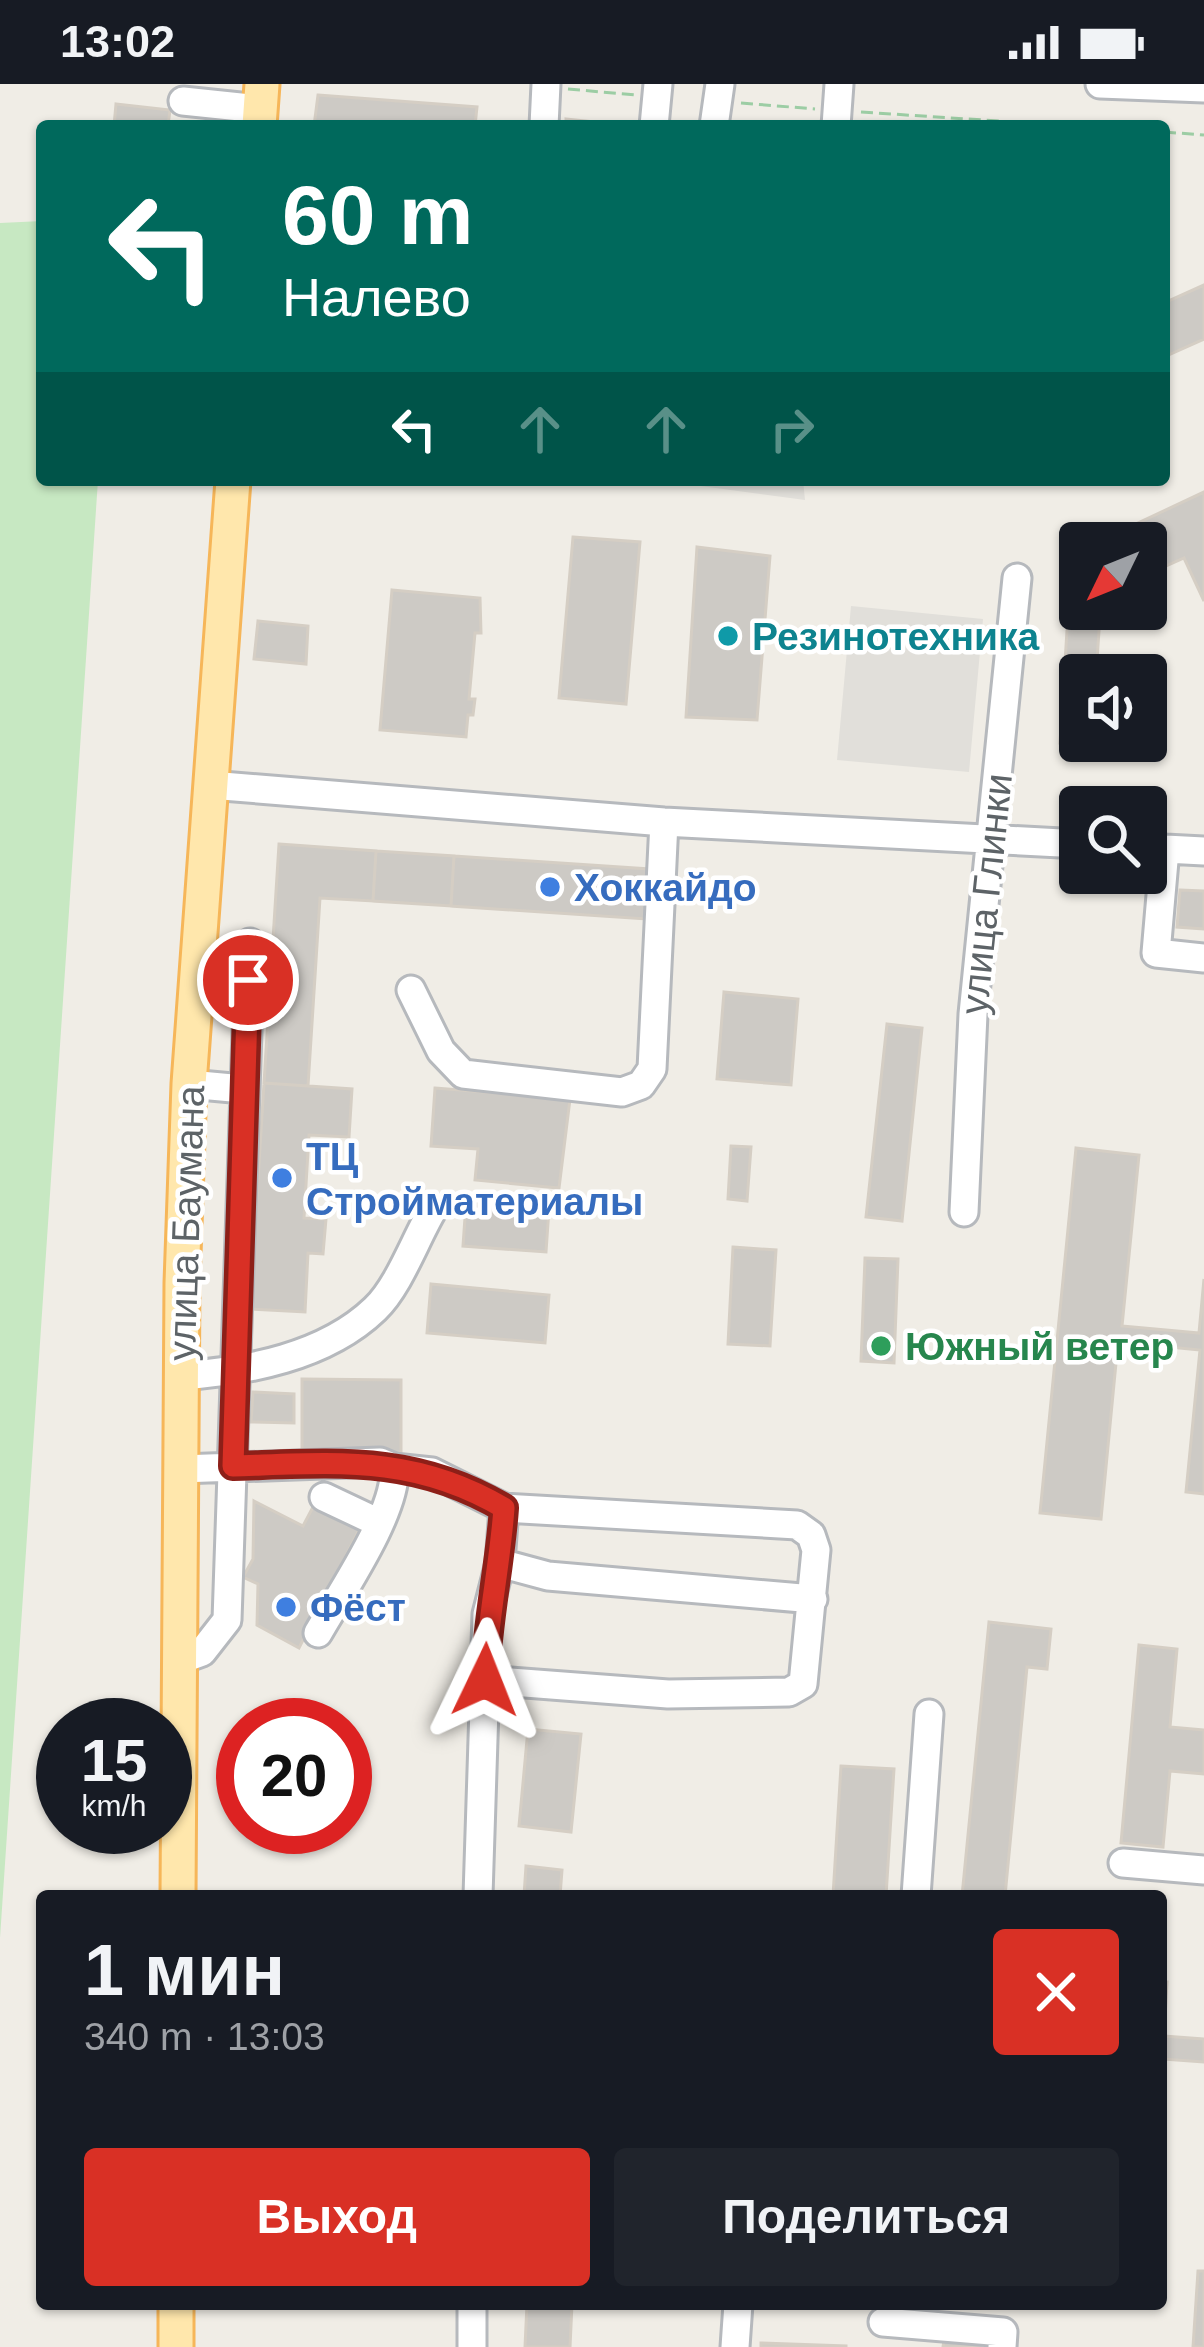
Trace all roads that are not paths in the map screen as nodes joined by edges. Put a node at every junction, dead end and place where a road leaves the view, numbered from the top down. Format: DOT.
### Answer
graph roads {
  1 [pos="1100,84"];
  2 [pos="546,85"];
  3 [pos="1204,88"];
  4 [pos="657,90"];
  5 [pos="183,101"];
  6 [pos="260,106"];
  7 [pos="544,120"];
  8 [pos="654,120"];
  9 [pos="233,486"];
  10 [pos="1017,578"];
  11 [pos="210,785"];
  12 [pos="664,822"];
  13 [pos="991,840"];
  14 [pos="1059,843"];
  15 [pos="1167,849"];
  16 [pos="1204,851"];
  17 [pos="1156,894"];
  18 [pos="250,943"];
  19 [pos="1204,958"];
  20 [pos="411,990"];
  21 [pos="189,1084"];
  22 [pos="243,1089"];
  23 [pos="432,1211"];
  24 [pos="964,1212"];
  25 [pos="237,1372"];
  26 [pos="181,1376"];
  27 [pos="233,1466"];
  28 [pos="394,1468"];
  29 [pos="181,1469"];
  30 [pos="324,1496"];
  31 [pos="504,1508"];
  32 [pos="379,1523"];
  33 [pos="500,1563"];
  34 [pos="813,1599"];
  35 [pos="318,1633"];
  36 [pos="180,1660"];
  37 [pos="485,1680"];
  38 [pos="929,1714"];
  39 [pos="1123,1863"];
  40 [pos="1204,1870"];
  41 [pos="178,1890"];
  42 [pos="478,1890"];
  43 [pos="916,1890"];
  44 [pos="176,2310"];
  45 [pos="472,2310"];
  46 [pos="738,2310"];
  47 [pos="883,2324"];
  48 [pos="176,2347"];
  49 [pos="472,2347"];
  50 [pos="735,2347"];
  51 [pos="1002,2347"];
  1 -- 3 [label="street"];
  2 -- 7 [label="street"];
  4 -- 8 [label="street"];
  5 -- 6 [label="street"];
  9 -- 11 [label="main road, улица Баумана"];
  10 -- 13 [label="street, улица Глинки"];
  11 -- 12 [label="street"];
  11 -- 21 [label="main road, улица Баумана"];
  12 -- 13 [label="street"];
  12 -- 20 [label="street"];
  13 -- 14 [label="street"];
  13 -- 24 [label="street, улица Глинки"];
  15 -- 16 [label="street"];
  17 -- 19 [label="street"];
  18 -- 22 [label="street"];
  21 -- 22 [label="street"];
  21 -- 26 [label="main road, улица Баумана"];
  22 -- 25 [label="street"];
  23 -- 25 [label="street"];
  25 -- 26 [label="street"];
  25 -- 27 [label="street"];
  26 -- 29 [label="main road, улица Баумана"];
  27 -- 28 [label="street"];
  27 -- 29 [label="street"];
  27 -- 36 [label="street"];
  28 -- 31 [label="street"];
  28 -- 32 [label="street"];
  29 -- 36 [label="main road, улица Баумана"];
  30 -- 32 [label="street"];
  31 -- 33 [label="street"];
  31 -- 34 [label="street"];
  32 -- 35 [label="street"];
  33 -- 34 [label="street"];
  33 -- 37 [label="street"];
  34 -- 37 [label="street"];
  36 -- 41 [label="main road, улица Баумана"];
  37 -- 42 [label="street"];
  38 -- 43 [label="street"];
  39 -- 40 [label="street"];
  44 -- 48 [label="main road"];
  45 -- 49 [label="street"];
  46 -- 50 [label="street"];
  47 -- 51 [label="street"];
}
